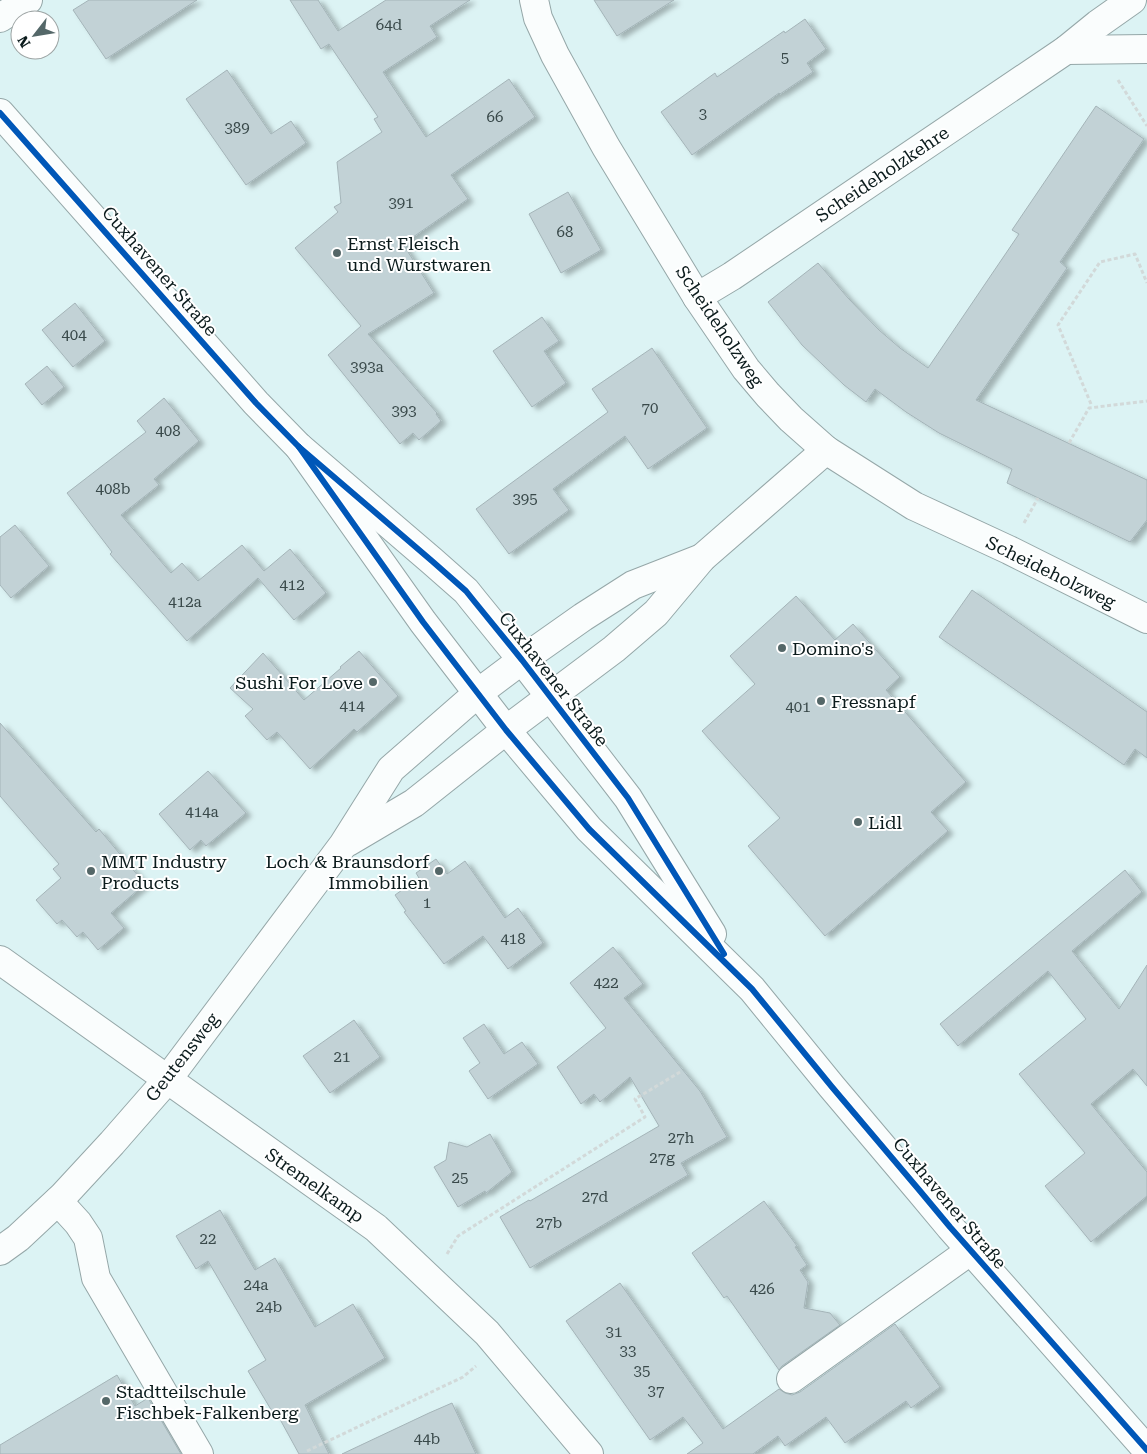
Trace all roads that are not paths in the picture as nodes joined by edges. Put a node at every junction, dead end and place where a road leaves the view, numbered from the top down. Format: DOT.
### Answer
graph roads {
  1 [pos="28,0"];
  2 [pos="534,0"];
  3 [pos="1132,0"];
  4 [pos="0,18"];
  5 [pos="1147,49"];
  6 [pos="1066,50"];
  7 [pos="0,112"];
  8 [pos="697,297"];
  9 [pos="299,447"];
  10 [pos="826,450"];
  11 [pos="702,558"];
  12 [pos="1147,619"];
  13 [pos="522,660"];
  14 [pos="478,693"];
  15 [pos="550,696"];
  16 [pos="506,730"];
  17 [pos="343,845"];
  18 [pos="0,960"];
  19 [pos="735,971"];
  20 [pos="167,1080"];
  21 [pos="58,1201"];
  22 [pos="0,1251"];
  23 [pos="970,1251"];
  24 [pos="791,1379"];
  25 [pos="1147,1450"];
  26 [pos="199,1454"];
  27 [pos="589,1454"];
  1 -- 4 [label="street"];
  2 -- 8 [label="street, Scheideholzweg"];
  3 -- 6 [label="street, Scheideholzkehre"];
  5 -- 6 [label="street"];
  6 -- 8 [label="street, Scheideholzkehre"];
  7 -- 9 [label="street, Cuxhavener Straße"];
  8 -- 10 [label="street, Scheideholzweg"];
  9 -- 13 [label="street, Cuxhavener Straße"];
  9 -- 14 [label="street, Cuxhavener Straße"];
  10 -- 11 [label="street"];
  10 -- 12 [label="street, Scheideholzweg"];
  11 -- 13 [label="street, Geutensweg"];
  11 -- 15 [label="street, Geutensweg"];
  13 -- 14 [label="street, Geutensweg"];
  13 -- 15 [label="street, Cuxhavener Straße"];
  14 -- 16 [label="street, Cuxhavener Straße"];
  14 -- 17 [label="street, Geutensweg"];
  15 -- 16 [label="street, Geutensweg"];
  15 -- 19 [label="street, Cuxhavener Straße"];
  16 -- 17 [label="street, Geutensweg"];
  16 -- 19 [label="street, Cuxhavener Straße"];
  17 -- 20 [label="street, Geutensweg"];
  18 -- 20 [label="street, Stremelkamp"];
  19 -- 23 [label="street, Cuxhavener Straße"];
  20 -- 21 [label="street, Geutensweg"];
  20 -- 27 [label="street, Stremelkamp"];
  21 -- 22 [label="street, Geutensweg"];
  21 -- 26 [label="street"];
  23 -- 24 [label="street"];
  23 -- 25 [label="street, Cuxhavener Straße"];
}
